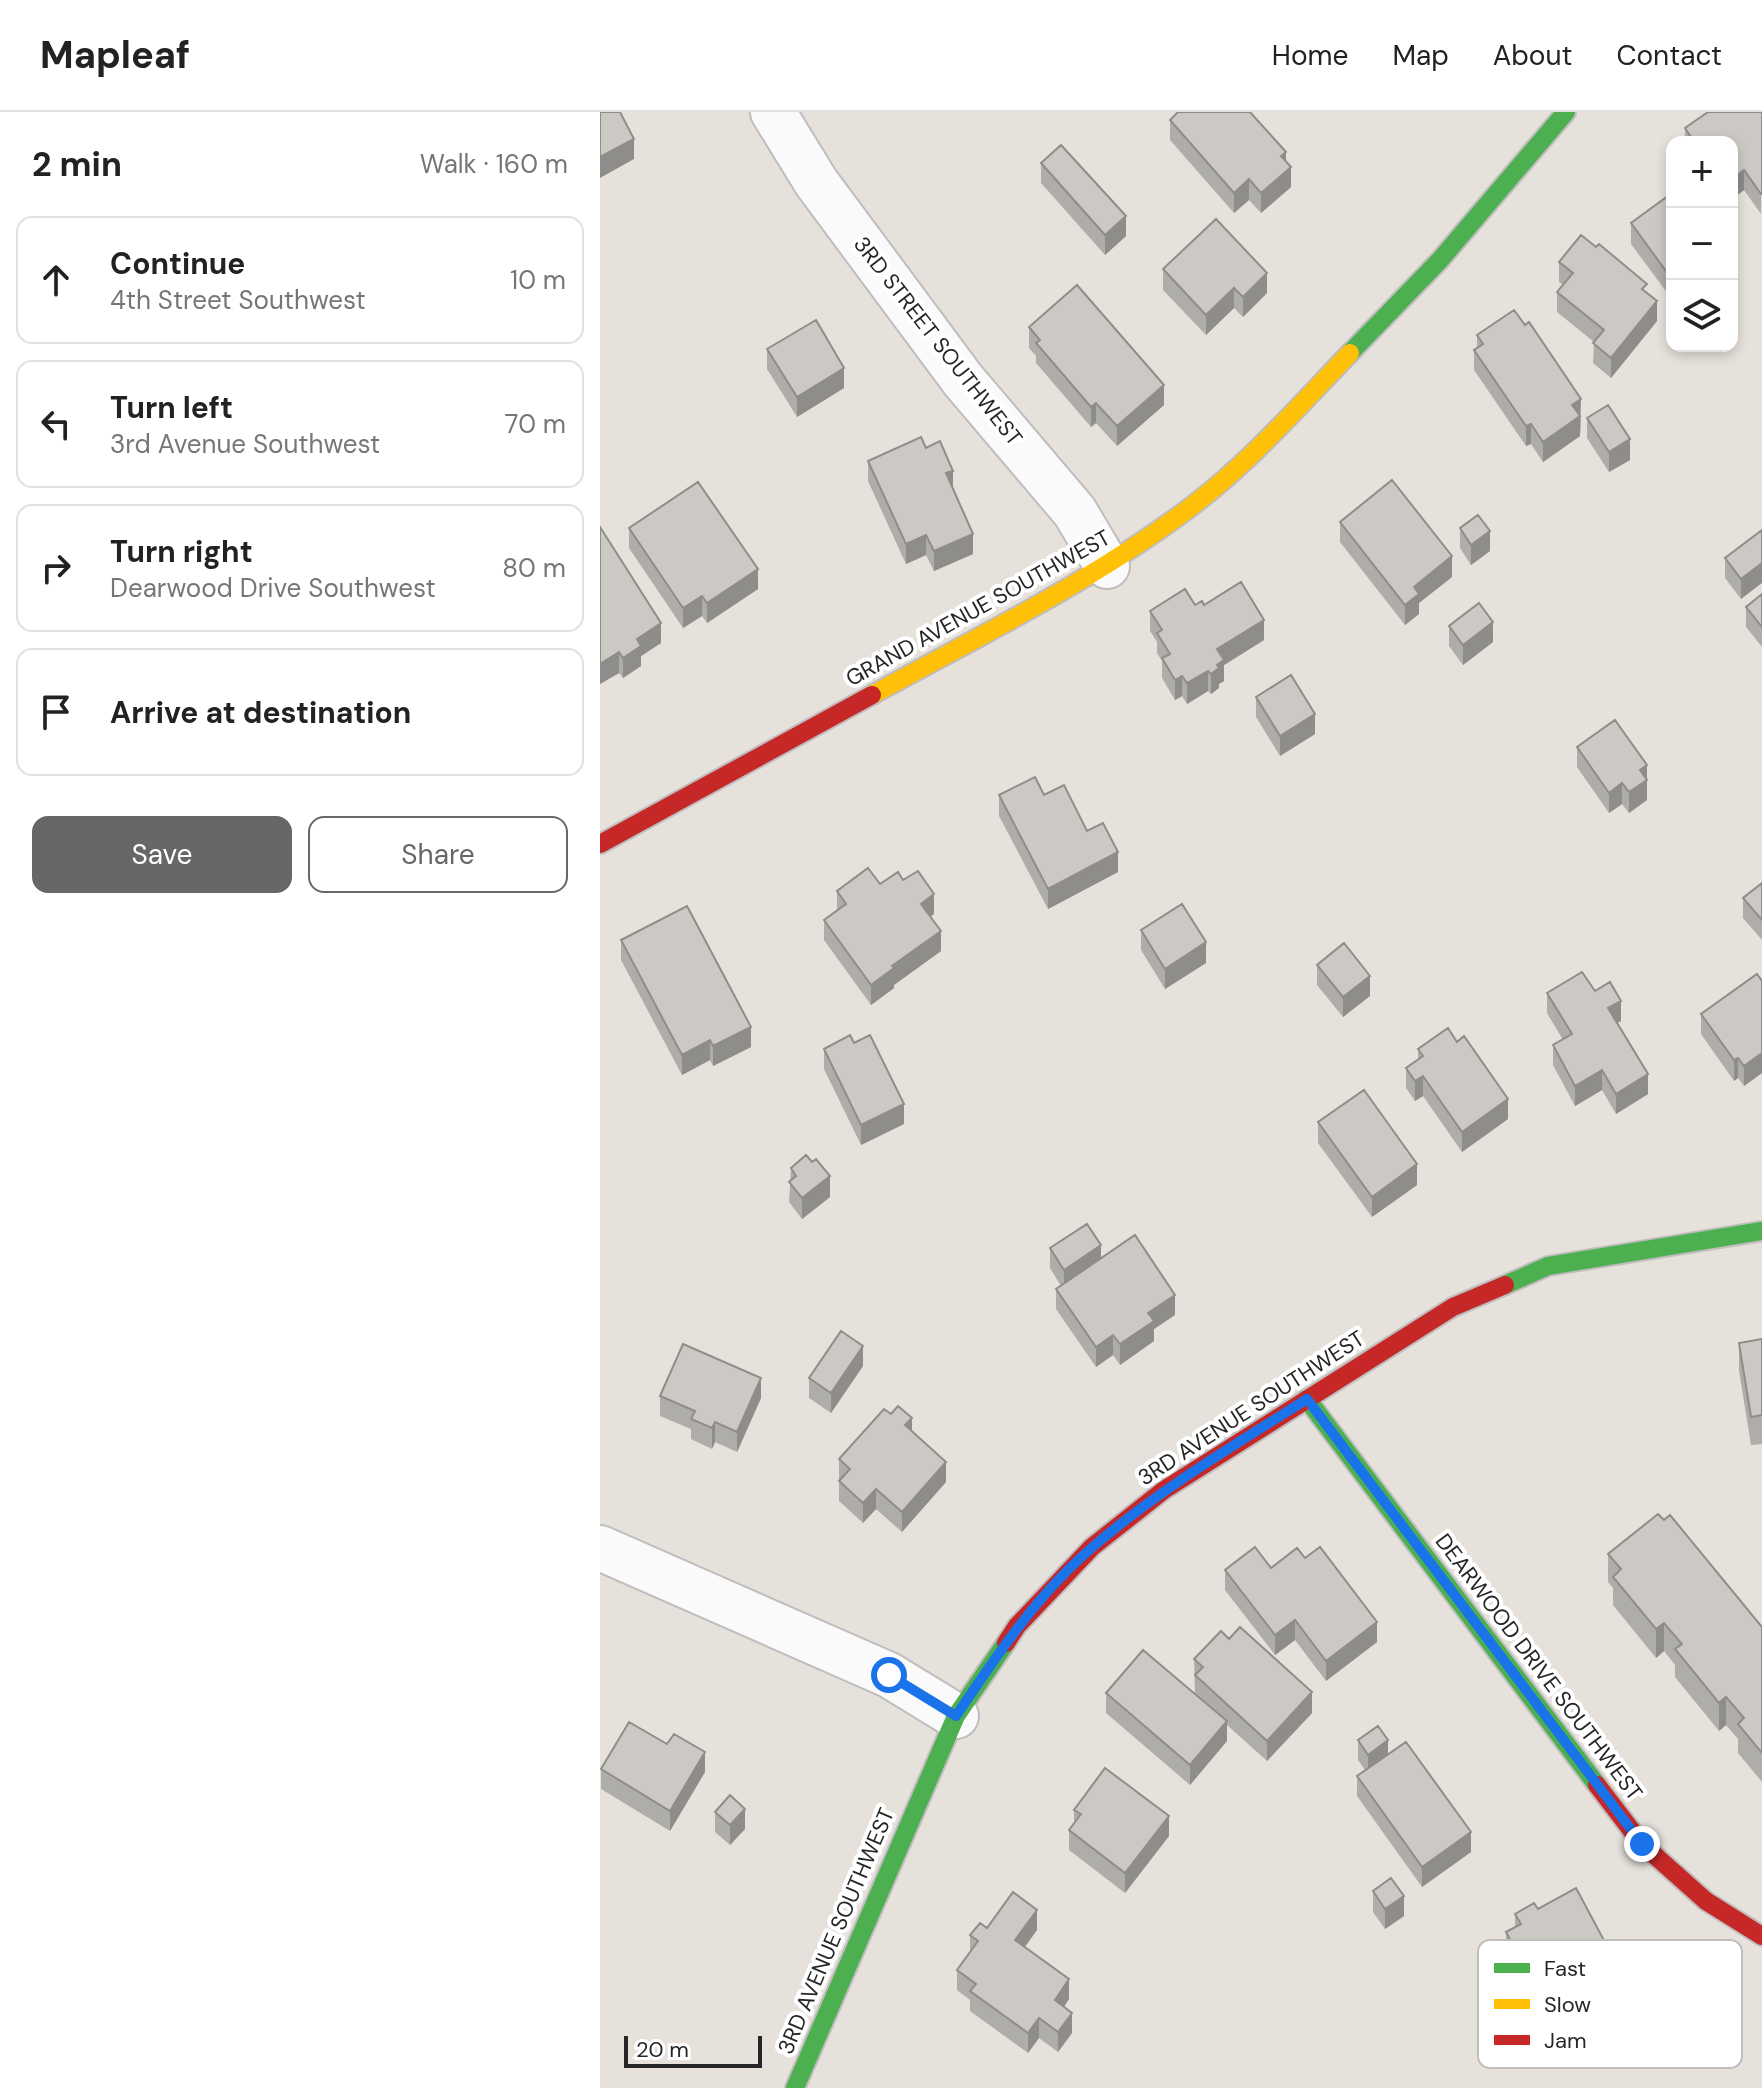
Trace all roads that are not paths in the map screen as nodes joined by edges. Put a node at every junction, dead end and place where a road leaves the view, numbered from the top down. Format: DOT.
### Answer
graph roads {
  1 [pos="773,112"];
  2 [pos="1566,112"];
  3 [pos="1107,566"];
  4 [pos="600,844"];
  5 [pos="1762,1231"];
  6 [pos="1307,1399"];
  7 [pos="600,1548"];
  8 [pos="956,1716"];
  9 [pos="1762,1936"];
  10 [pos="795,2088"];
  1 -- 3 [label="street, 3RD STREET SOUTHWEST"];
  2 -- 3 [label="street, GRAND AVENUE SOUTHWEST"];
  3 -- 4 [label="street, GRAND AVENUE SOUTHWEST"];
  5 -- 6 [label="street, 3RD AVENUE SOUTHWEST"];
  6 -- 8 [label="street, 3RD AVENUE SOUTHWEST"];
  6 -- 9 [label="street, DEARWOOD DRIVE SOUTHWEST"];
  7 -- 8 [label="street"];
  8 -- 10 [label="street, 3RD AVENUE SOUTHWEST"];
}
